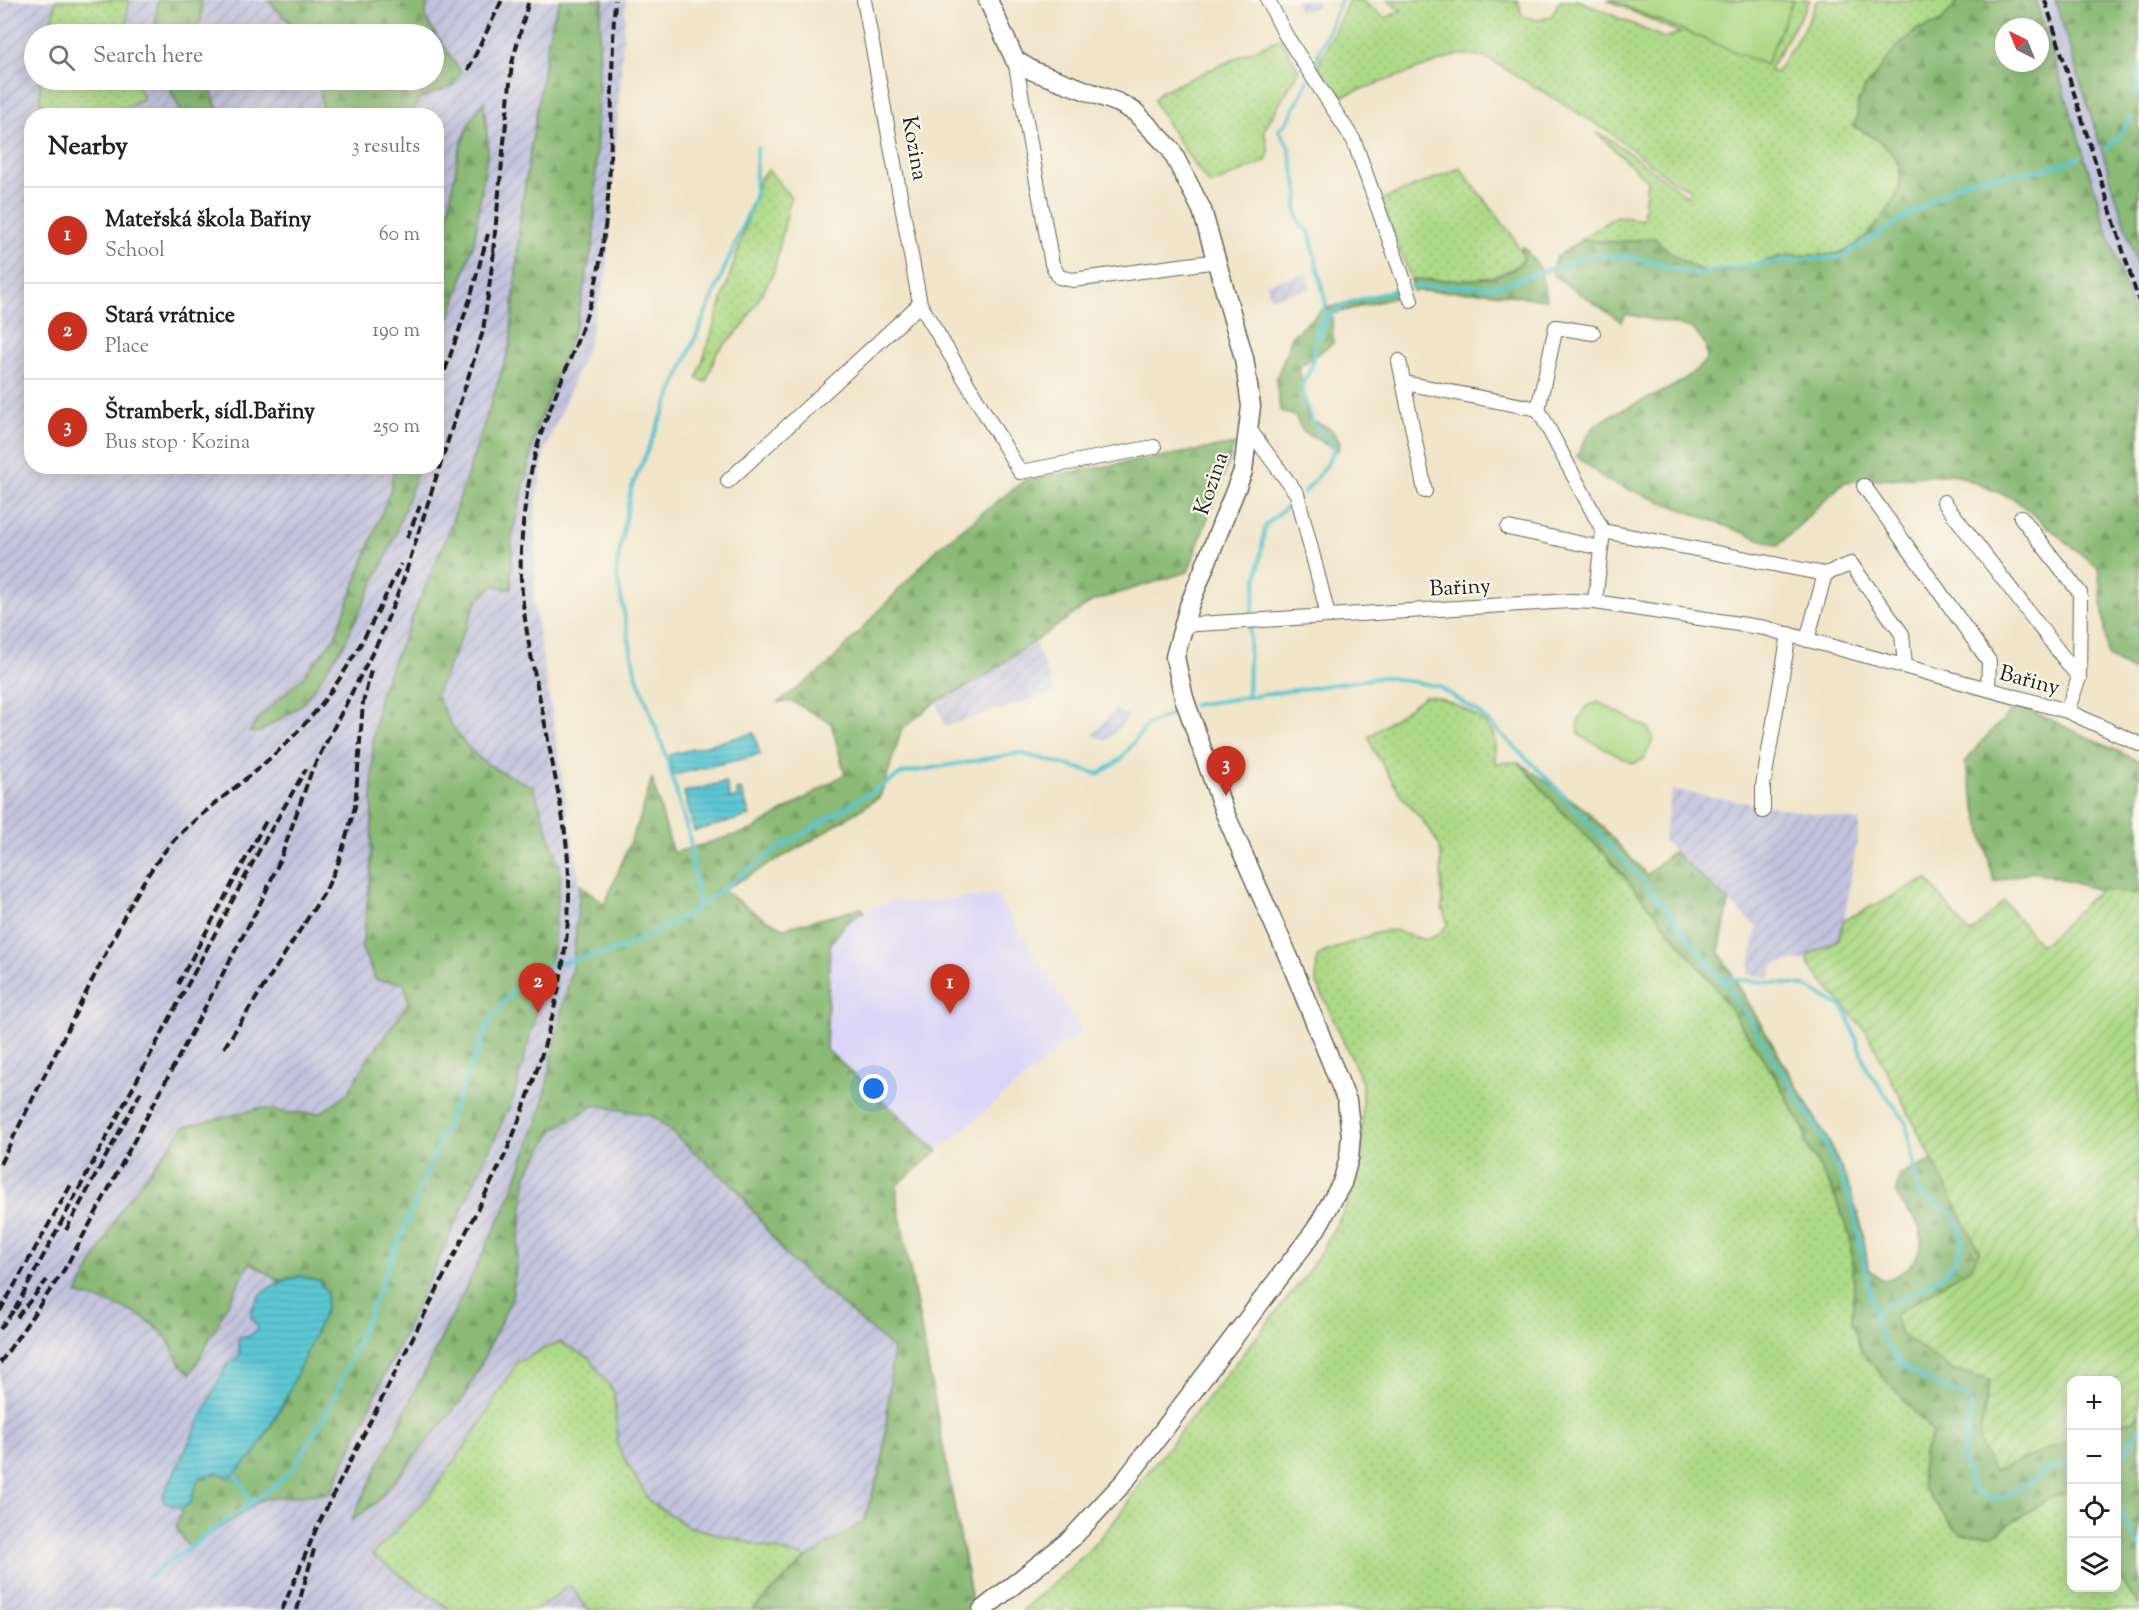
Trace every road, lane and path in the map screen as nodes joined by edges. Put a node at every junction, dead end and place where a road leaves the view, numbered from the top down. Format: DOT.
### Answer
graph roads {
  1 [pos="864,0"];
  2 [pos="988,0"];
  3 [pos="1268,0"];
  4 [pos="1015,60"];
  5 [pos="1218,261"];
  6 [pos="1411,300"];
  7 [pos="920,304"];
  8 [pos="1593,333"];
  9 [pos="1399,361"];
  10 [pos="1405,383"];
  11 [pos="1538,409"];
  12 [pos="1249,429"];
  13 [pos="1154,447"];
  14 [pos="728,481"];
  15 [pos="1864,486"];
  16 [pos="1425,491"];
  17 [pos="1944,502"];
  18 [pos="2021,517"];
  19 [pos="1508,528"];
  20 [pos="1603,531"];
  21 [pos="1601,548"];
  22 [pos="1825,574"];
  23 [pos="1595,602"];
  24 [pos="1328,615"];
  25 [pos="1182,625"];
  26 [pos="1789,634"];
  27 [pos="1807,639"];
  28 [pos="1905,666"];
  29 [pos="2079,678"];
  30 [pos="1988,689"];
  31 [pos="2067,711"];
  32 [pos="2139,744"];
  33 [pos="1763,811"];
  34 [pos="982,1610"];
  1 -- 7 [label="street, Kozina"];
  2 -- 4 [label="main road"];
  3 -- 6 [label="street"];
  4 -- 5 [label="main road, Kozina"];
  4 -- 5 [label="street"];
  5 -- 12 [label="main road, Kozina"];
  7 -- 13 [label="street, Kozina"];
  7 -- 14 [label="street"];
  8 -- 11 [label="street"];
  9 -- 10 [label="street"];
  10 -- 11 [label="street"];
  10 -- 16 [label="street"];
  11 -- 20 [label="street"];
  12 -- 24 [label="street"];
  12 -- 25 [label="main road, Kozina"];
  15 -- 30 [label="street"];
  17 -- 29 [label="street"];
  18 -- 29 [label="street"];
  19 -- 21 [label="street"];
  20 -- 21 [label="street"];
  20 -- 22 [label="street"];
  21 -- 23 [label="street"];
  22 -- 27 [label="street"];
  22 -- 28 [label="street"];
  23 -- 24 [label="street, Bařiny"];
  23 -- 26 [label="street, Bařiny"];
  24 -- 25 [label="street, Bařiny"];
  25 -- 34 [label="main road, Kozina"];
  26 -- 27 [label="street, Bařiny"];
  26 -- 33 [label="street"];
  27 -- 28 [label="street, Bařiny"];
  28 -- 30 [label="street, Bařiny"];
  29 -- 31 [label="street"];
  30 -- 31 [label="street, Bařiny"];
  31 -- 32 [label="street, Bařiny"];
}
